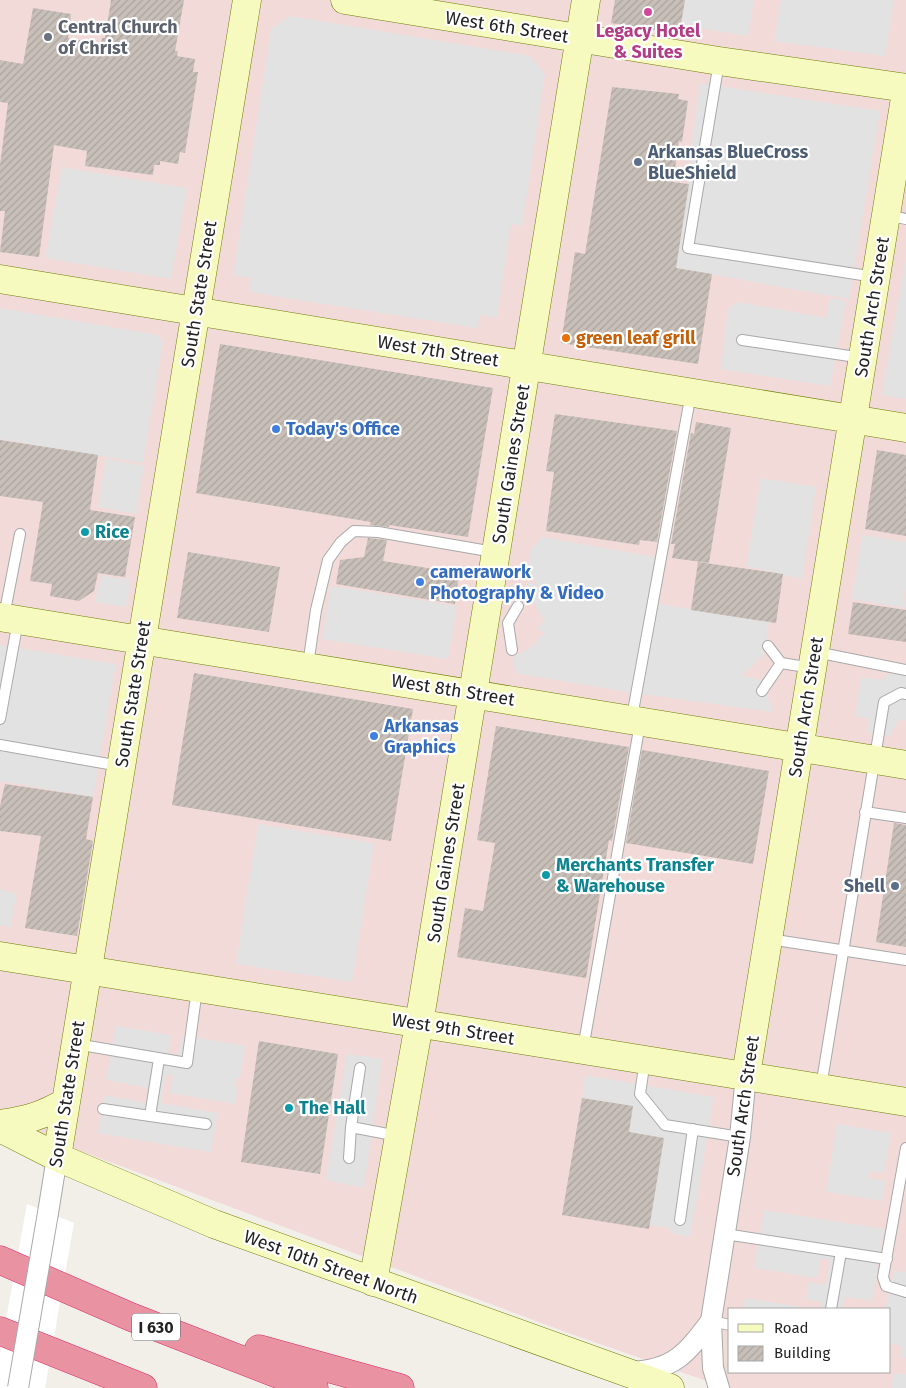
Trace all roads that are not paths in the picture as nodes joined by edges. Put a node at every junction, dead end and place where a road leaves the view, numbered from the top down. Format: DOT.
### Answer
graph roads {
  1 [pos="247,0"];
  2 [pos="345,0"];
  3 [pos="586,0"];
  4 [pos="581,39"];
  5 [pos="719,62"];
  6 [pos="906,88"];
  7 [pos="906,92"];
  8 [pos="896,217"];
  9 [pos="876,277"];
  10 [pos="0,278"];
  11 [pos="196,312"];
  12 [pos="742,340"];
  13 [pos="864,358"];
  14 [pos="527,366"];
  15 [pos="691,392"];
  16 [pos="854,419"];
  17 [pos="906,428"];
  18 [pos="20,534"];
  19 [pos="497,552"];
  20 [pos="518,606"];
  21 [pos="8,618"];
  22 [pos="497,622"];
  23 [pos="142,640"];
  24 [pos="768,646"];
  25 [pos="512,650"];
  26 [pos="0,654"];
  27 [pos="12,657"];
  28 [pos="814,660"];
  29 [pos="781,662"];
  30 [pos="308,666"];
  31 [pos="906,670"];
  32 [pos="762,691"];
  33 [pos="474,693"];
  34 [pos="906,694"];
  35 [pos="0,719"];
  36 [pos="636,720"];
  37 [pos="0,744"];
  38 [pos="800,748"];
  39 [pos="874,760"];
  40 [pos="906,765"];
  41 [pos="121,766"];
  42 [pos="865,812"];
  43 [pos="906,818"];
  44 [pos="768,939"];
  45 [pos="843,950"];
  46 [pos="0,956"];
  47 [pos="906,960"];
  48 [pos="88,970"];
  49 [pos="198,988"];
  50 [pos="419,1024"];
  51 [pos="76,1044"];
  52 [pos="583,1050"];
  53 [pos="159,1059"];
  54 [pos="645,1059"];
  55 [pos="360,1068"];
  56 [pos="746,1075"];
  57 [pos="821,1088"];
  58 [pos="66,1102"];
  59 [pos="906,1102"];
  60 [pos="103,1110"];
  61 [pos="150,1116"];
  62 [pos="0,1124"];
  63 [pos="206,1124"];
  64 [pos="351,1127"];
  65 [pos="0,1128"];
  66 [pos="693,1129"];
  67 [pos="399,1136"];
  68 [pos="740,1137"];
  69 [pos="906,1148"];
  70 [pos="57,1157"];
  71 [pos="349,1158"];
  72 [pos="680,1220"];
  73 [pos="725,1234"];
  74 [pos="841,1252"];
  75 [pos="887,1259"];
  76 [pos="0,1260"];
  77 [pos="373,1282"];
  78 [pos="906,1292"];
  79 [pos="831,1308"];
  80 [pos="131,1318"];
  81 [pos="720,1323"];
  82 [pos="0,1331"];
  83 [pos="624,1372"];
  84 [pos="124,1383"];
  85 [pos="18,1388"];
  86 [pos="143,1388"];
  87 [pos="314,1388"];
  88 [pos="400,1388"];
  89 [pos="670,1388"];
  90 [pos="719,1388"];
  1 -- 11 [label="street, South State Street"];
  2 -- 4 [label="street, West 6th Street"];
  3 -- 4 [label="street, South Gaines Street"];
  4 -- 5 [label="street, West 6th Street"];
  4 -- 14 [label="street, South Gaines Street"];
  5 -- 6 [label="street, West 6th Street"];
  5 -- 9 [label="lane"];
  7 -- 8 [label="street, South Arch Street"];
  8 -- 9 [label="street, South Arch Street"];
  9 -- 13 [label="street, South Arch Street"];
  10 -- 11 [label="street, West 7th Street"];
  11 -- 14 [label="street, West 7th Street"];
  11 -- 23 [label="street, South State Street"];
  12 -- 13 [label="lane"];
  13 -- 16 [label="street, South Arch Street"];
  14 -- 15 [label="street, West 7th Street"];
  14 -- 19 [label="street, South Gaines Street"];
  15 -- 16 [label="street, West 7th Street"];
  15 -- 36 [label="lane"];
  16 -- 17 [label="street, West 7th Street"];
  16 -- 28 [label="street, South Arch Street"];
  18 -- 21 [label="lane"];
  19 -- 22 [label="street, South Gaines Street"];
  19 -- 30 [label="lane"];
  20 -- 22 [label="lane"];
  21 -- 23 [label="street, West 8th Street"];
  21 -- 27 [label="lane"];
  22 -- 25 [label="lane"];
  22 -- 33 [label="street, South Gaines Street"];
  23 -- 30 [label="street, West 8th Street"];
  23 -- 41 [label="street, South State Street"];
  24 -- 29 [label="lane"];
  26 -- 27 [label="lane"];
  27 -- 35 [label="lane"];
  28 -- 29 [label="lane"];
  28 -- 31 [label="lane"];
  28 -- 38 [label="street, South Arch Street"];
  29 -- 32 [label="lane"];
  30 -- 33 [label="street, West 8th Street"];
  33 -- 36 [label="street, West 8th Street"];
  33 -- 50 [label="street, South Gaines Street"];
  34 -- 39 [label="lane"];
  36 -- 38 [label="street, West 8th Street"];
  36 -- 52 [label="lane"];
  37 -- 41 [label="lane"];
  38 -- 39 [label="street, West 8th Street"];
  38 -- 44 [label="street, South Arch Street"];
  39 -- 40 [label="street, West 8th Street"];
  39 -- 42 [label="lane"];
  41 -- 48 [label="street, South State Street"];
  42 -- 43 [label="lane"];
  42 -- 45 [label="lane"];
  44 -- 45 [label="lane"];
  44 -- 56 [label="street, South Arch Street"];
  45 -- 47 [label="lane"];
  45 -- 57 [label="lane"];
  46 -- 48 [label="street, West 9th Street"];
  48 -- 49 [label="street, West 9th Street"];
  48 -- 51 [label="street, South State Street"];
  49 -- 50 [label="street, West 9th Street"];
  49 -- 53 [label="lane"];
  50 -- 52 [label="street, West 9th Street"];
  50 -- 67 [label="street, South Gaines Street"];
  51 -- 53 [label="lane"];
  51 -- 58 [label="street, South State Street"];
  52 -- 54 [label="street, West 9th Street"];
  53 -- 61 [label="lane"];
  54 -- 56 [label="street, West 9th Street"];
  54 -- 66 [label="lane"];
  55 -- 64 [label="lane"];
  56 -- 57 [label="street, West 9th Street"];
  56 -- 68 [label="street, South Arch Street"];
  57 -- 59 [label="street, West 9th Street"];
  58 -- 62 [label="street"];
  58 -- 70 [label="street, South State Street"];
  60 -- 61 [label="lane"];
  61 -- 63 [label="lane"];
  64 -- 67 [label="lane"];
  64 -- 71 [label="lane"];
  65 -- 70 [label="street, West 10th Street North"];
  66 -- 68 [label="lane"];
  66 -- 72 [label="lane"];
  67 -- 77 [label="street, South Gaines Street"];
  68 -- 73 [label="street, South Arch Street"];
  69 -- 75 [label="lane"];
  70 -- 77 [label="street, West 10th Street North"];
  70 -- 85 [label="street, South State Street, bridge"];
  73 -- 74 [label="lane"];
  73 -- 81 [label="street, South Arch Street"];
  74 -- 75 [label="lane"];
  74 -- 79 [label="lane"];
  75 -- 78 [label="lane"];
  76 -- 80 [label="highway, I 630"];
  77 -- 83 [label="street, West 10th Street North"];
  80 -- 87 [label="highway, I 630"];
  80 -- 88 [label="highway"];
  81 -- 83 [label="street, South Arch Street"];
  81 -- 90 [label="street, South Arch Street"];
  82 -- 84 [label="highway"];
  83 -- 89 [label="street, West 10th Street North"];
  84 -- 86 [label="highway"];
}
